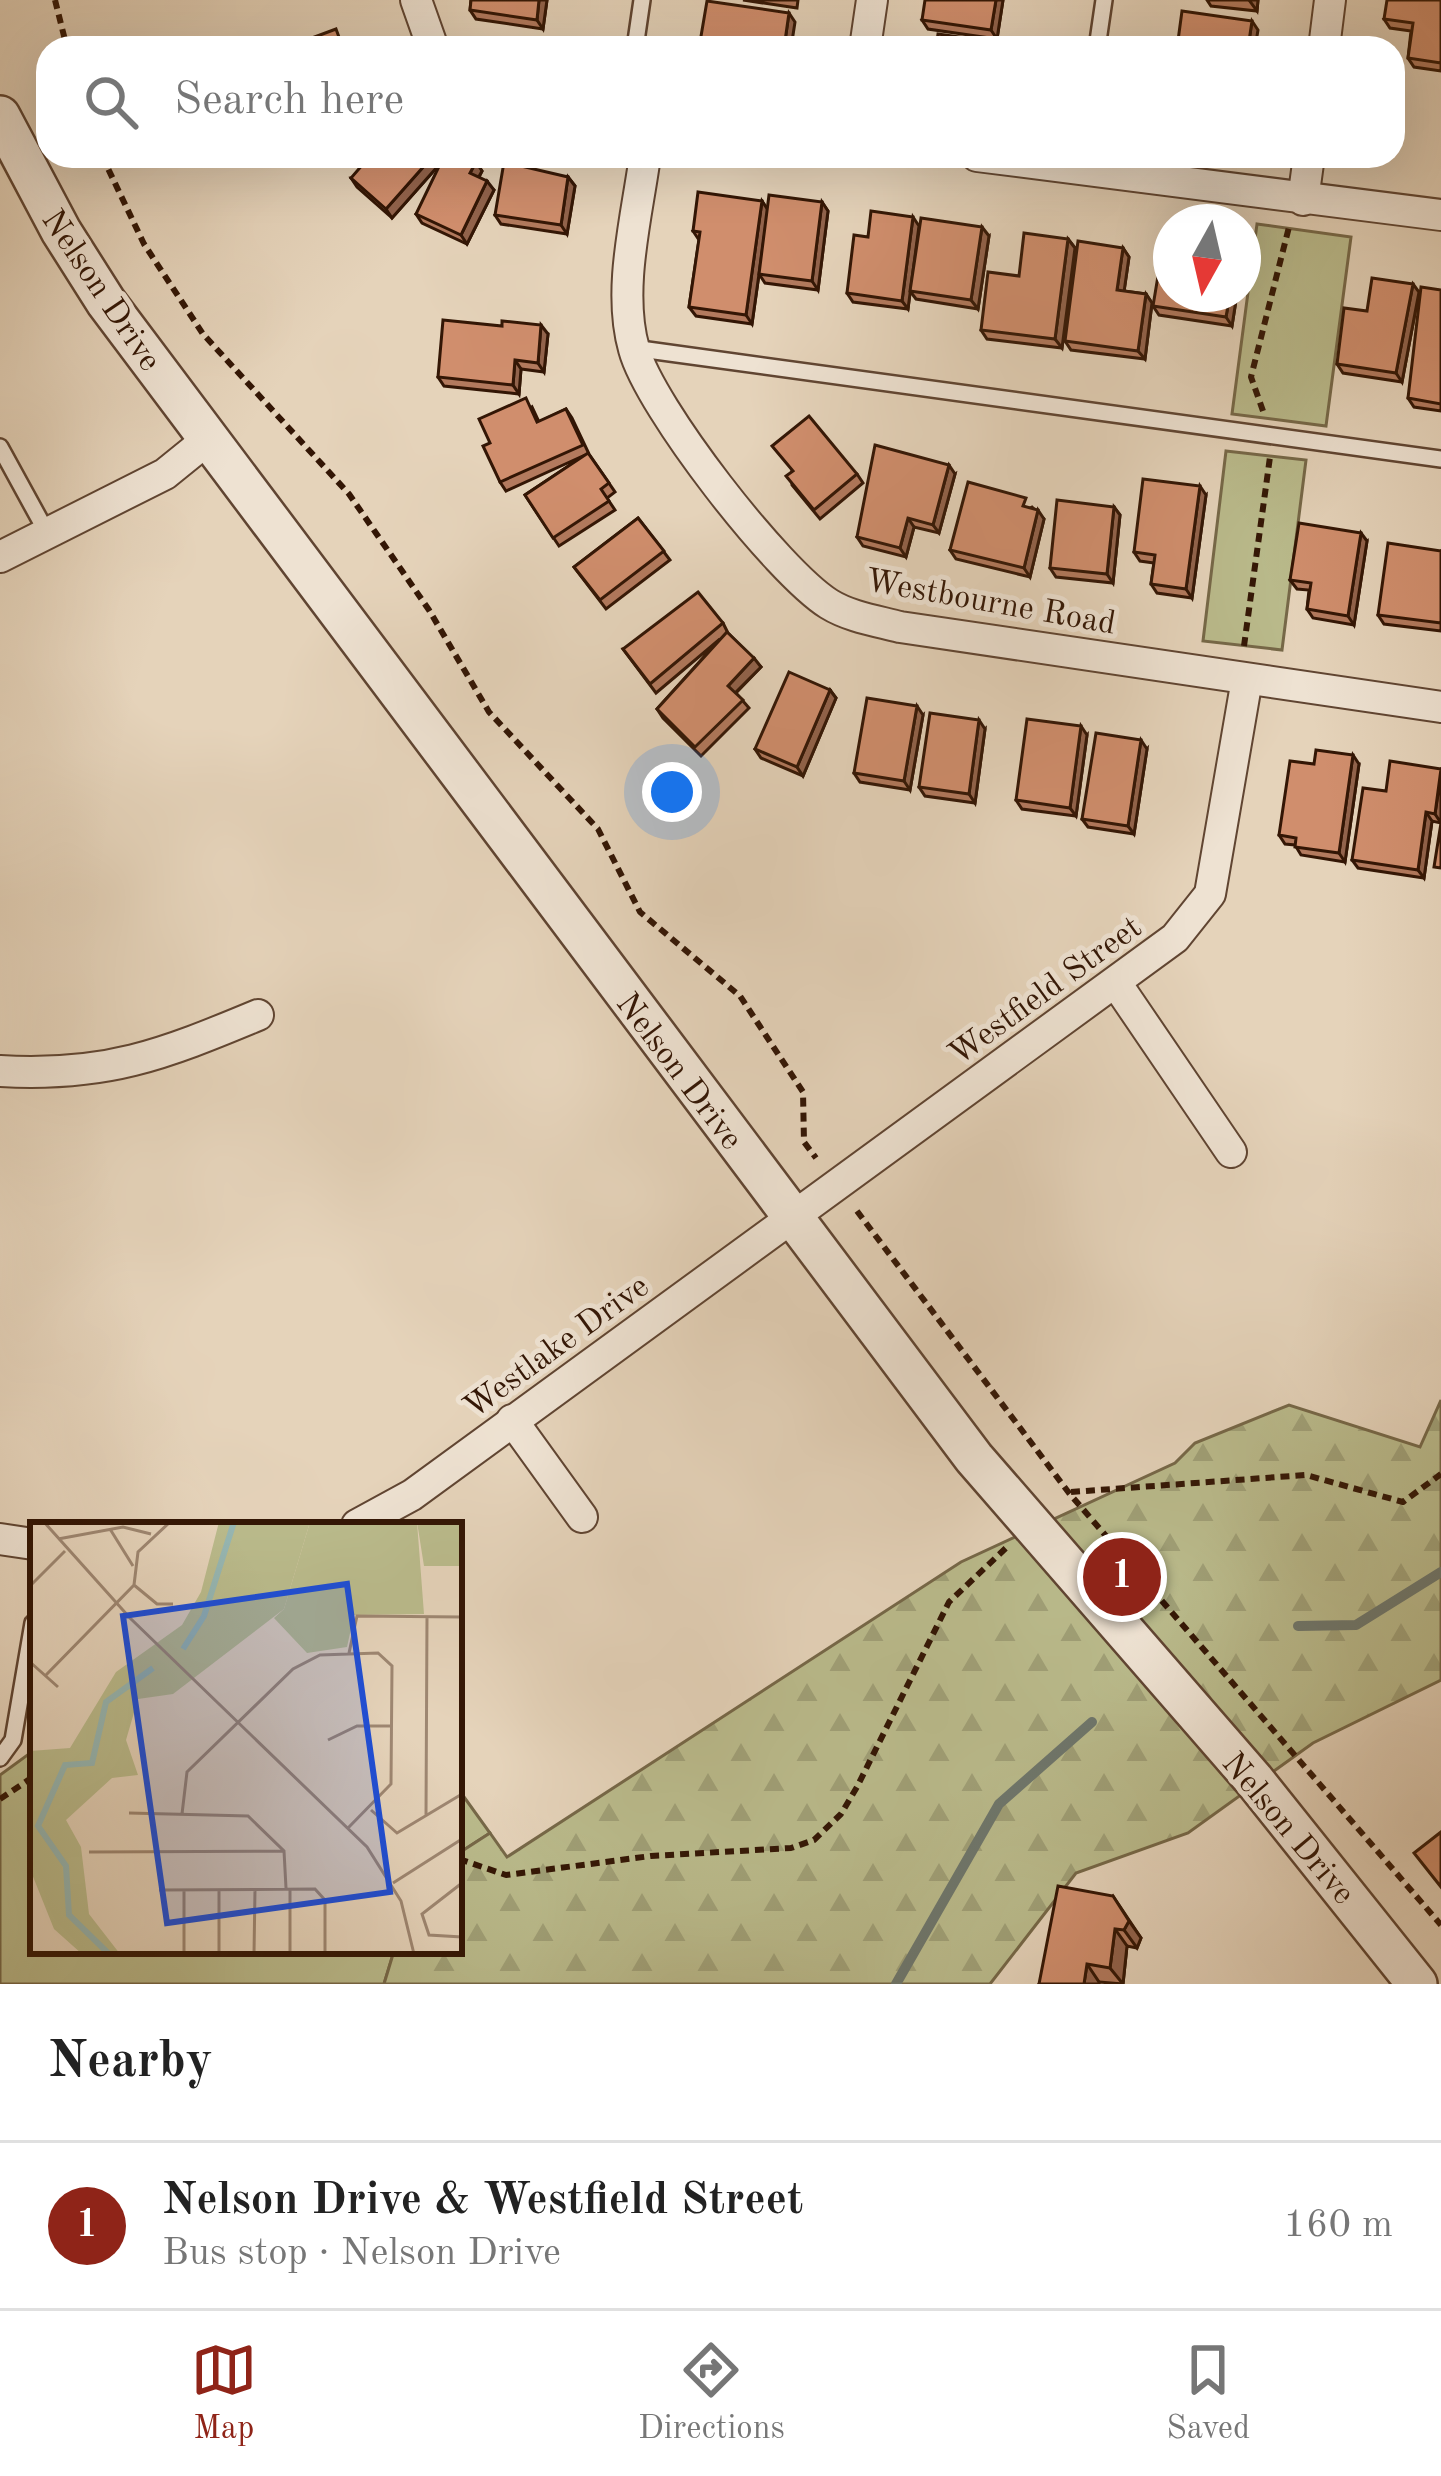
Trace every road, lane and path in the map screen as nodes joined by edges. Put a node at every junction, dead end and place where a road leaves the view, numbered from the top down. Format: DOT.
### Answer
graph roads {
  1 [pos="55,0"];
  2 [pos="416,0"];
  3 [pos="642,0"];
  4 [pos="872,0"];
  5 [pos="1104,0"];
  6 [pos="1330,0"];
  7 [pos="64,36"];
  8 [pos="429,36"];
  9 [pos="637,36"];
  10 [pos="867,36"];
  11 [pos="1099,36"];
  12 [pos="1326,36"];
  13 [pos="0,116"];
  14 [pos="108,168"];
  15 [pos="643,168"];
  16 [pos="1111,168"];
  17 [pos="1307,168"];
  18 [pos="1303,200"];
  19 [pos="1441,215"];
  20 [pos="633,348"];
  21 [pos="207,440"];
  22 [pos="0,447"];
  23 [pos="1441,459"];
  24 [pos="46,531"];
  25 [pos="0,557"];
  26 [pos="1247,679"];
  27 [pos="1441,707"];
  28 [pos="1116,983"];
  29 [pos="258,1016"];
  30 [pos="0,1071"];
  31 [pos="804,1142"];
  32 [pos="1232,1152"];
  33 [pos="792,1216"];
  34 [pos="863,1218"];
  35 [pos="512,1420"];
  36 [pos="1441,1474"];
  37 [pos="1069,1492"];
  38 [pos="582,1516"];
  39 [pos="362,1522"];
  40 [pos="1032,1529"];
  41 [pos="0,1539"];
  42 [pos="30,1544"];
  43 [pos="30,1641"];
  44 [pos="0,1758"];
  45 [pos="30,1779"];
  46 [pos="0,1799"];
  47 [pos="462,1861"];
  48 [pos="1441,1925"];
  49 [pos="1417,1984"];
  1 -- 7 [label="path"];
  2 -- 8 [label="street"];
  3 -- 9 [label="lane"];
  4 -- 10 [label="street"];
  5 -- 11 [label="lane"];
  6 -- 12 [label="street"];
  13 -- 21 [label="street, Nelson Drive"];
  14 -- 31 [label="path"];
  15 -- 20 [label="street, Westbourne Road"];
  16 -- 18 [label="street"];
  17 -- 18 [label="street"];
  18 -- 19 [label="street"];
  20 -- 23 [label="lane"];
  20 -- 26 [label="street, Westbourne Road"];
  21 -- 24 [label="street"];
  21 -- 33 [label="street, Nelson Drive"];
  22 -- 24 [label="lane"];
  24 -- 25 [label="street"];
  26 -- 27 [label="street, Westbourne Road"];
  26 -- 28 [label="street, Westfield Street"];
  28 -- 32 [label="street"];
  28 -- 33 [label="street, Westfield Street"];
  29 -- 30 [label="street"];
  33 -- 35 [label="street, Westlake Drive"];
  33 -- 40 [label="street, Nelson Drive"];
  34 -- 37 [label="path"];
  35 -- 38 [label="street"];
  35 -- 39 [label="street, Westlake Drive"];
  36 -- 37 [label="path"];
  37 -- 40 [label="path"];
  37 -- 48 [label="path"];
  40 -- 47 [label="path"];
  40 -- 49 [label="street, Nelson Drive"];
  41 -- 42 [label="street"];
  43 -- 44 [label="lane"];
  45 -- 46 [label="path"];
}
